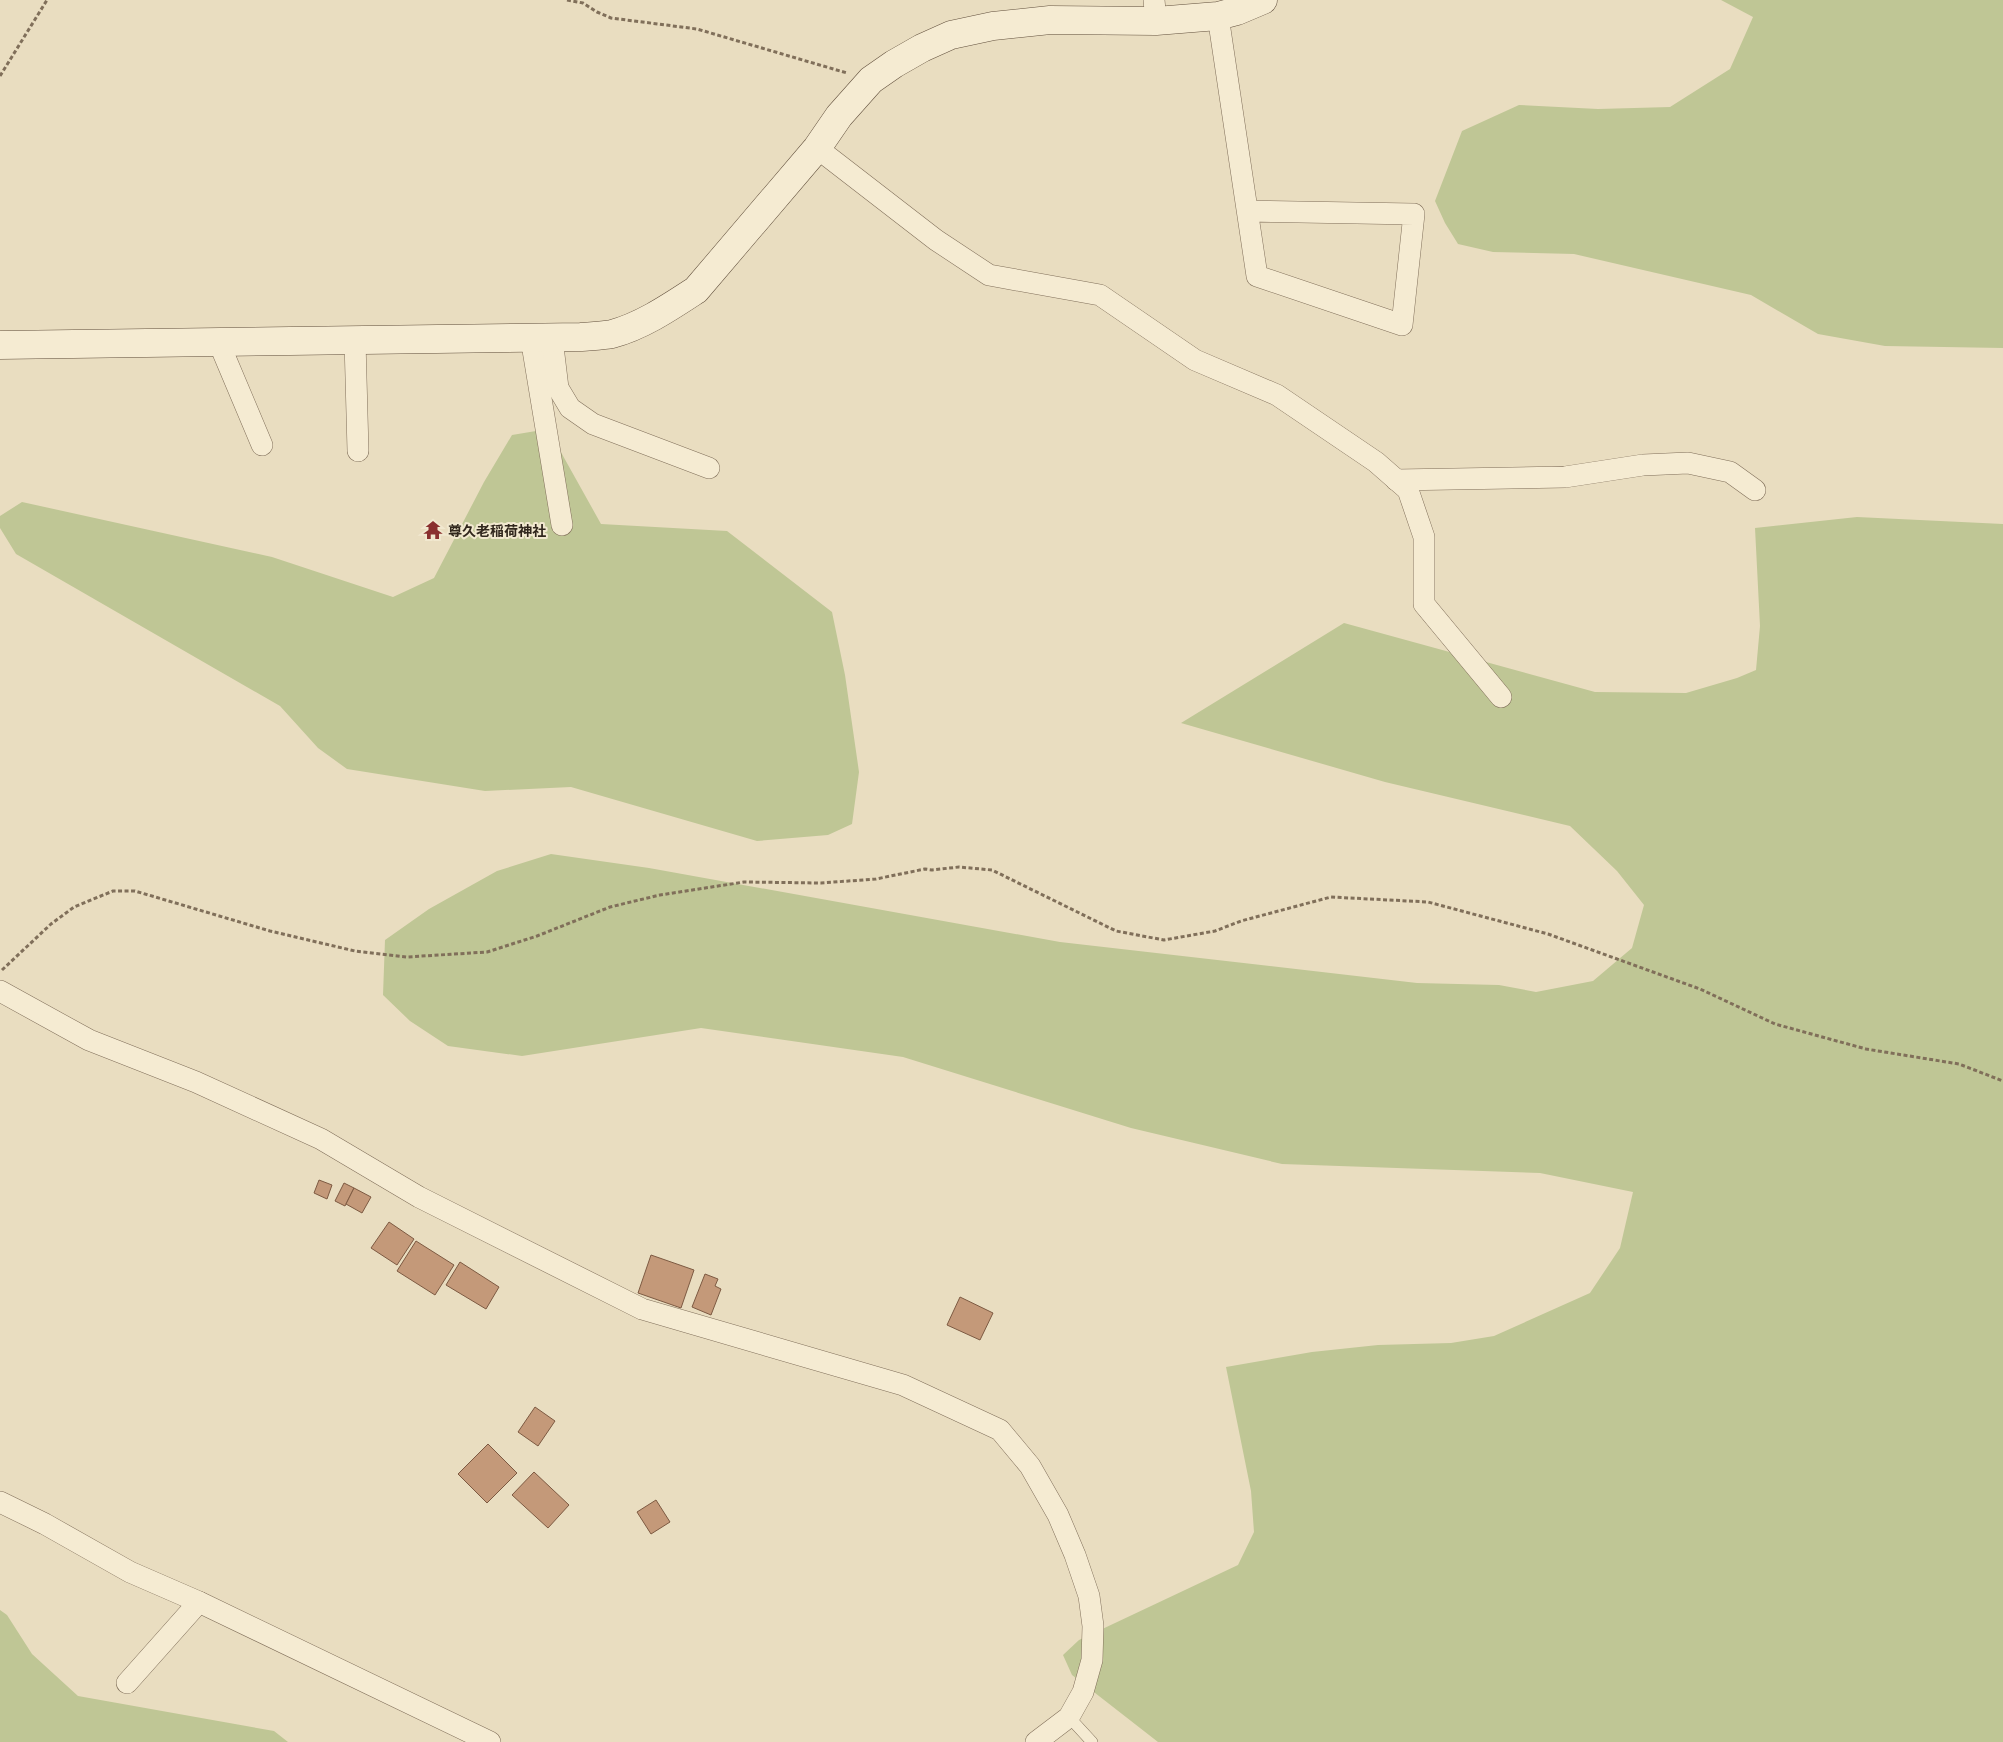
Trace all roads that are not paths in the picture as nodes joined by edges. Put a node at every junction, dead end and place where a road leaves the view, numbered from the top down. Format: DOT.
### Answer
graph roads {
  1 [pos="1263,0"];
  2 [pos="1155,10"];
  3 [pos="1218,16"];
  4 [pos="817,148"];
  5 [pos="1248,211"];
  6 [pos="541,338"];
  7 [pos="354,341"];
  8 [pos="219,343"];
  9 [pos="0,345"];
  10 [pos="262,446"];
  11 [pos="358,451"];
  12 [pos="709,468"];
  13 [pos="1396,480"];
  14 [pos="1755,490"];
  15 [pos="562,525"];
  16 [pos="1501,697"];
  17 [pos="0,991"];
  18 [pos="0,1502"];
  19 [pos="199,1602"];
  20 [pos="127,1683"];
  21 [pos="1069,1717"];
  22 [pos="490,1742"];
  23 [pos="1036,1742"];
  24 [pos="1092,1742"];
  1 -- 3 [label="street"];
  2 -- 3 [label="street"];
  2 -- 4 [label="street"];
  3 -- 5 [label="street"];
  4 -- 6 [label="street"];
  4 -- 13 [label="street"];
  5 -- 5 [label="street"];
  6 -- 7 [label="street"];
  6 -- 12 [label="street"];
  6 -- 15 [label="street"];
  7 -- 8 [label="street"];
  7 -- 11 [label="street"];
  8 -- 9 [label="street"];
  8 -- 10 [label="street"];
  13 -- 14 [label="street"];
  13 -- 16 [label="street"];
  17 -- 21 [label="street"];
  18 -- 19 [label="street"];
  19 -- 20 [label="street"];
  19 -- 22 [label="street"];
  21 -- 23 [label="street"];
  21 -- 24 [label="lane"];
}
